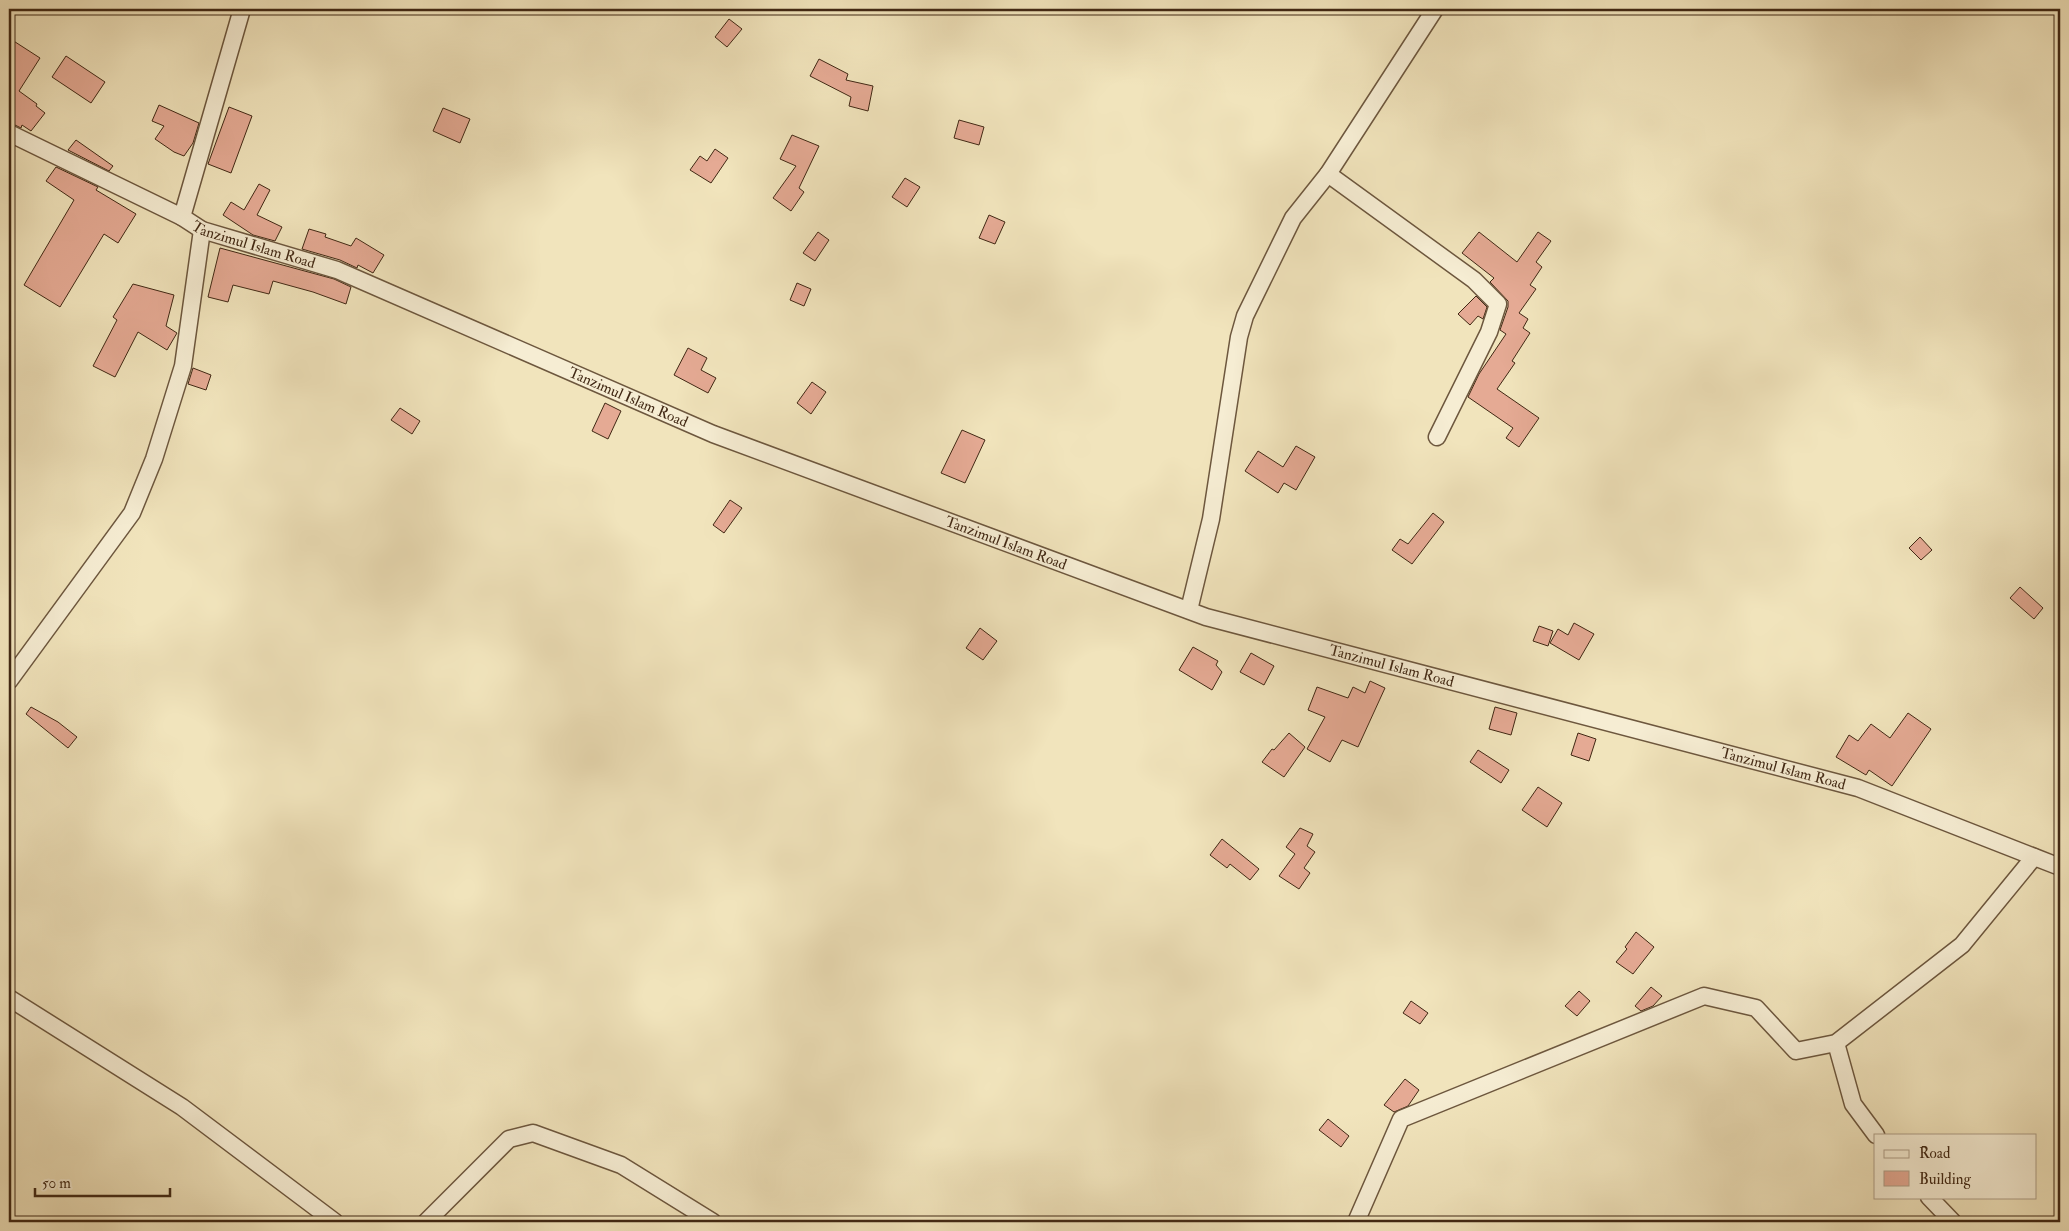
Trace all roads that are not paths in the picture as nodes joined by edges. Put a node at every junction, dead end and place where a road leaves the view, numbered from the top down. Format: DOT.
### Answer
graph roads {
  1 [pos="242,9"];
  2 [pos="1435,9"];
  3 [pos="9,133"];
  4 [pos="1328,174"];
  5 [pos="182,217"];
  6 [pos="202,230"];
  7 [pos="1437,438"];
  8 [pos="1189,610"];
  9 [pos="9,681"];
  10 [pos="2034,857"];
  11 [pos="2060,867"];
  12 [pos="9,998"];
  13 [pos="1836,1043"];
  14 [pos="1875,1134"];
  15 [pos="1930,1198"];
  16 [pos="334,1222"];
  17 [pos="426,1222"];
  18 [pos="713,1222"];
  19 [pos="1356,1222"];
  20 [pos="1954,1222"];
  1 -- 5 [label="street, Tanzimul Islam Road"];
  2 -- 4 [label="street"];
  3 -- 5 [label="street"];
  4 -- 7 [label="street"];
  4 -- 8 [label="street"];
  5 -- 6 [label="street, Tanzimul Islam Road"];
  6 -- 8 [label="street, Tanzimul Islam Road"];
  6 -- 9 [label="street"];
  8 -- 10 [label="street, Tanzimul Islam Road"];
  10 -- 11 [label="street, Tanzimul Islam Road"];
  10 -- 13 [label="street"];
  12 -- 16 [label="street"];
  13 -- 14 [label="street"];
  13 -- 19 [label="street"];
  15 -- 20 [label="street"];
  17 -- 18 [label="street"];
}
